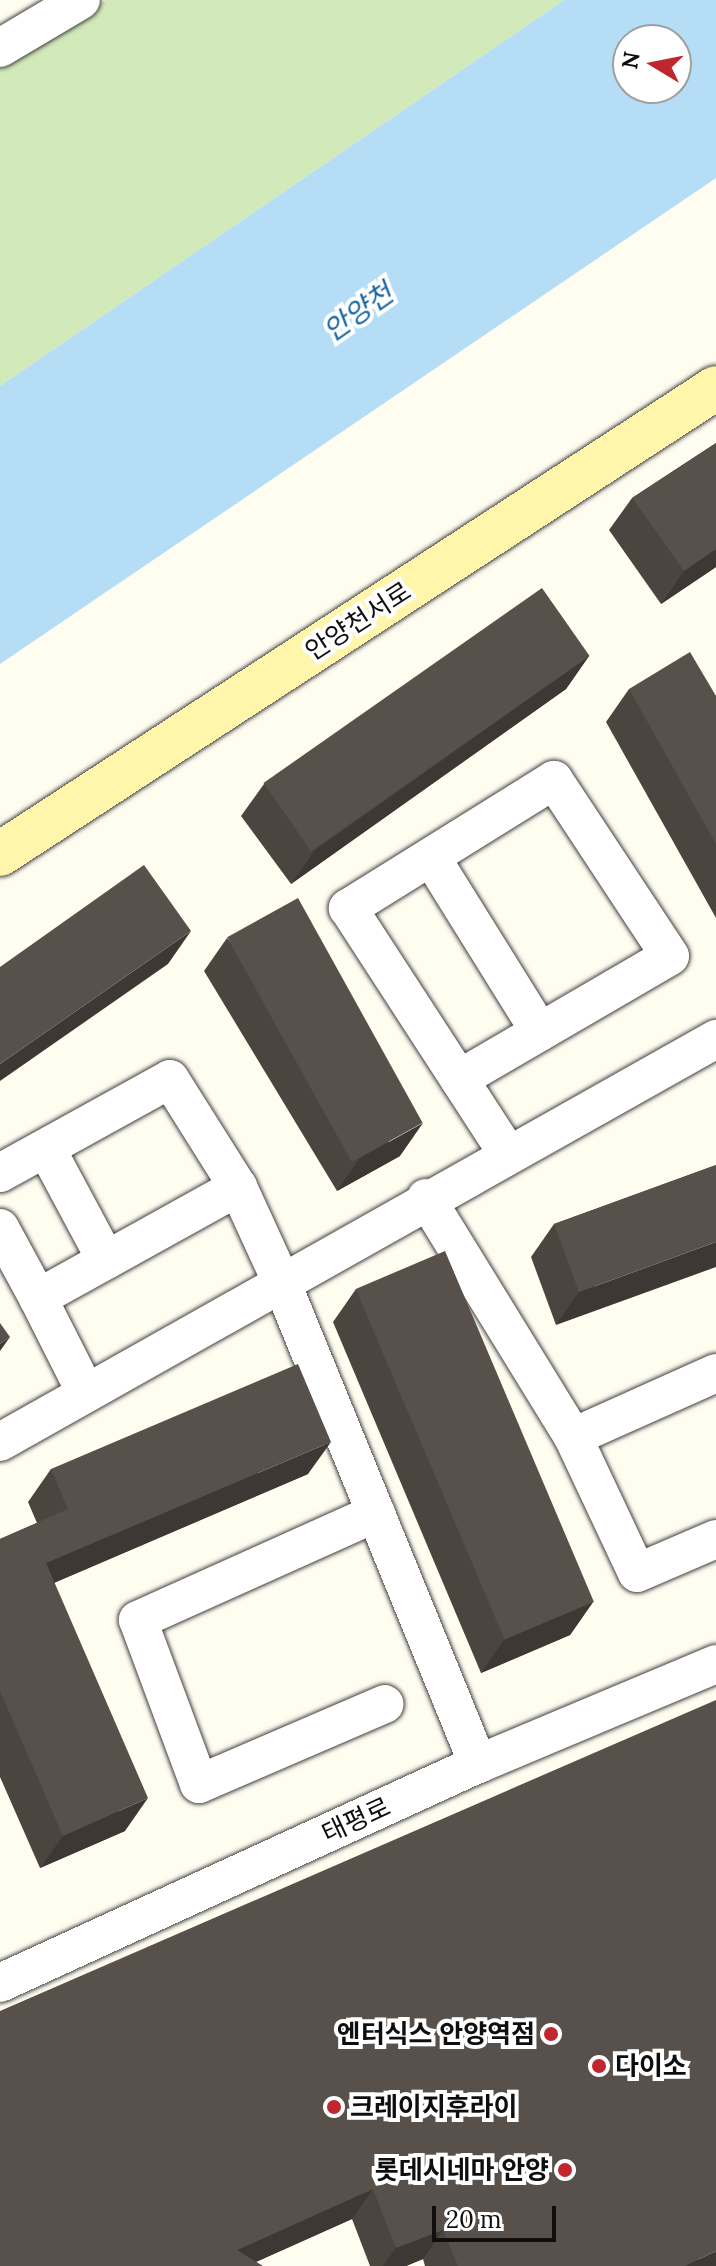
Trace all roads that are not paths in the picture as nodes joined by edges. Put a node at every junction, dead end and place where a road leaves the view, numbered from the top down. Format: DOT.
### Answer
graph roads {
  1 [pos="81,0"];
  2 [pos="0,48"];
  3 [pos="716,388"];
  4 [pos="0,854"];
  5 [pos="431,857"];
  6 [pos="540,1032"];
  7 [pos="716,1039"];
  8 [pos="459,1079"];
  9 [pos="46,1148"];
  10 [pos="507,1153"];
  11 [pos="0,1173"];
  12 [pos="238,1187"];
  13 [pos="426,1198"];
  14 [pos="0,1228"];
  15 [pos="106,1260"];
  16 [pos="281,1281"];
  17 [pos="38,1298"];
  18 [pos="716,1373"];
  19 [pos="86,1393"];
  20 [pos="573,1437"];
  21 [pos="0,1442"];
  22 [pos="376,1513"];
  23 [pos="716,1539"];
  24 [pos="716,1664"];
  25 [pos="385,1704"];
  26 [pos="478,1764"];
  27 [pos="0,1983"];
  1 -- 2 [label="street"];
  3 -- 4 [label="street, 안양천서로"];
  5 -- 6 [label="street"];
  5 -- 6 [label="street"];
  5 -- 8 [label="street"];
  6 -- 8 [label="street"];
  7 -- 10 [label="street"];
  8 -- 10 [label="street"];
  9 -- 11 [label="street"];
  9 -- 12 [label="street"];
  9 -- 15 [label="street"];
  10 -- 13 [label="street"];
  12 -- 15 [label="street"];
  12 -- 16 [label="street"];
  13 -- 16 [label="street"];
  13 -- 20 [label="street"];
  14 -- 17 [label="street"];
  15 -- 17 [label="street"];
  16 -- 19 [label="street"];
  16 -- 22 [label="street"];
  17 -- 19 [label="street"];
  18 -- 20 [label="street"];
  19 -- 21 [label="street"];
  20 -- 23 [label="street"];
  22 -- 25 [label="street"];
  22 -- 26 [label="street"];
  24 -- 26 [label="street, 태평로"];
  26 -- 27 [label="street, 태평로"];
}
